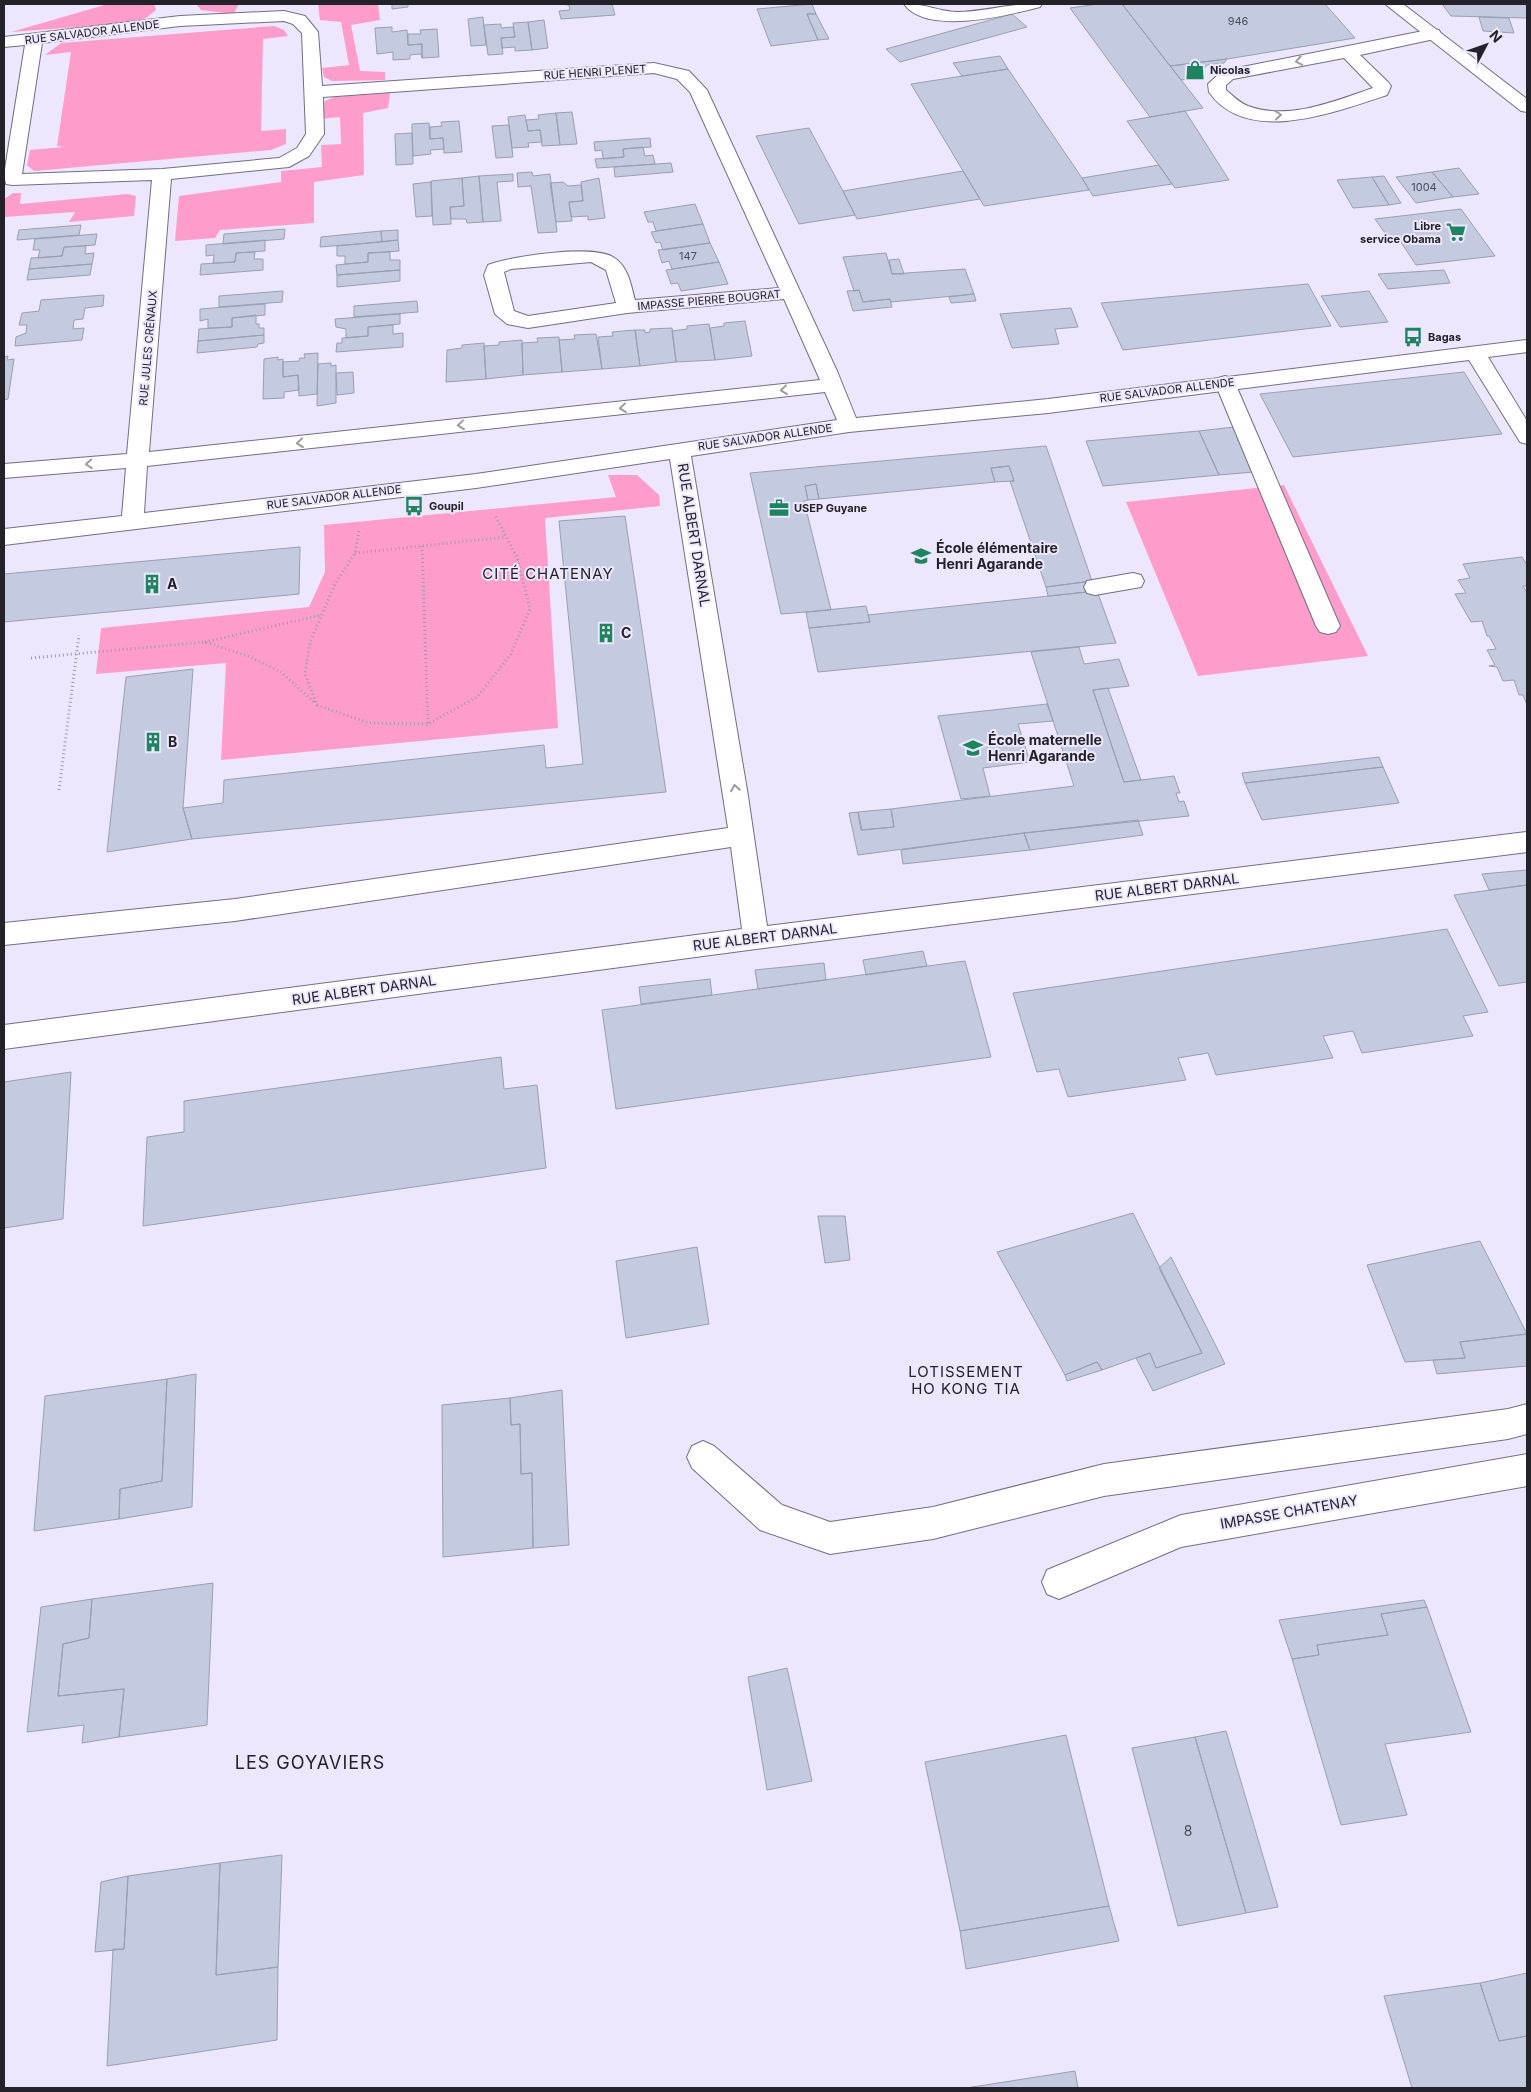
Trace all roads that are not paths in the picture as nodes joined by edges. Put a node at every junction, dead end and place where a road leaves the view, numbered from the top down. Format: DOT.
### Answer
graph roads {
  1 [pos="912,4"];
  2 [pos="1034,4"];
  3 [pos="1393,4"];
  4 [pos="179,13"];
  5 [pos="1432,34"];
  6 [pos="34,38"];
  7 [pos="4,42"];
  8 [pos="1347,51"];
  9 [pos="314,92"];
  10 [pos="1527,107"];
  11 [pos="162,174"];
  12 [pos="8,183"];
  13 [pos="790,293"];
  14 [pos="626,307"];
  15 [pos="1527,346"];
  16 [pos="1474,351"];
  17 [pos="1225,383"];
  18 [pos="833,385"];
  19 [pos="849,425"];
  20 [pos="1527,437"];
  21 [pos="679,449"];
  22 [pos="138,460"];
  23 [pos="4,471"];
  24 [pos="132,521"];
  25 [pos="4,537"];
  26 [pos="1133,581"];
  27 [pos="1095,587"];
  28 [pos="1328,626"];
  29 [pos="740,836"];
  30 [pos="1527,842"];
  31 [pos="4,934"];
  32 [pos="756,938"];
  33 [pos="4,1037"];
  34 [pos="1527,1419"];
  35 [pos="703,1456"];
  36 [pos="1527,1470"];
  37 [pos="1059,1582"];
  1 -- 2 [label="street"];
  3 -- 5 [label="street"];
  4 -- 6 [label="street, RUE SALVADOR ALLENDE"];
  4 -- 9 [label="street"];
  5 -- 8 [label="street"];
  5 -- 10 [label="street"];
  6 -- 7 [label="street, RUE SALVADOR ALLENDE"];
  6 -- 12 [label="street"];
  8 -- 8 [label="street, one-way"];
  9 -- 11 [label="street"];
  9 -- 13 [label="street, RUE HENRI PLENET"];
  11 -- 12 [label="street"];
  11 -- 22 [label="street, RUE JULES CRÉNAUX"];
  13 -- 14 [label="street, IMPASSE PIERRE BOUGRAT"];
  13 -- 18 [label="street, RUE HENRI PLENET"];
  14 -- 14 [label="street, IMPASSE PIERRE BOUGRAT"];
  15 -- 16 [label="street, RUE SALVADOR ALLENDE"];
  16 -- 17 [label="street, RUE SALVADOR ALLENDE"];
  16 -- 20 [label="street"];
  17 -- 19 [label="street, RUE SALVADOR ALLENDE"];
  17 -- 28 [label="street"];
  18 -- 19 [label="street, RUE HENRI PLENET"];
  18 -- 22 [label="street, one-way"];
  19 -- 21 [label="street, RUE SALVADOR ALLENDE"];
  21 -- 24 [label="street, RUE SALVADOR ALLENDE"];
  29 -- 21 [label="street, RUE ALBERT DARNAL, one-way"];
  22 -- 23 [label="street, one-way"];
  22 -- 24 [label="street, RUE JULES CRÉNAUX"];
  24 -- 25 [label="street, RUE SALVADOR ALLENDE"];
  26 -- 27 [label="street"];
  29 -- 31 [label="street"];
  29 -- 32 [label="street, RUE ALBERT DARNAL"];
  30 -- 32 [label="street, RUE ALBERT DARNAL"];
  32 -- 33 [label="street, RUE ALBERT DARNAL"];
  34 -- 35 [label="street"];
  36 -- 37 [label="street, IMPASSE CHATENAY"];
}
